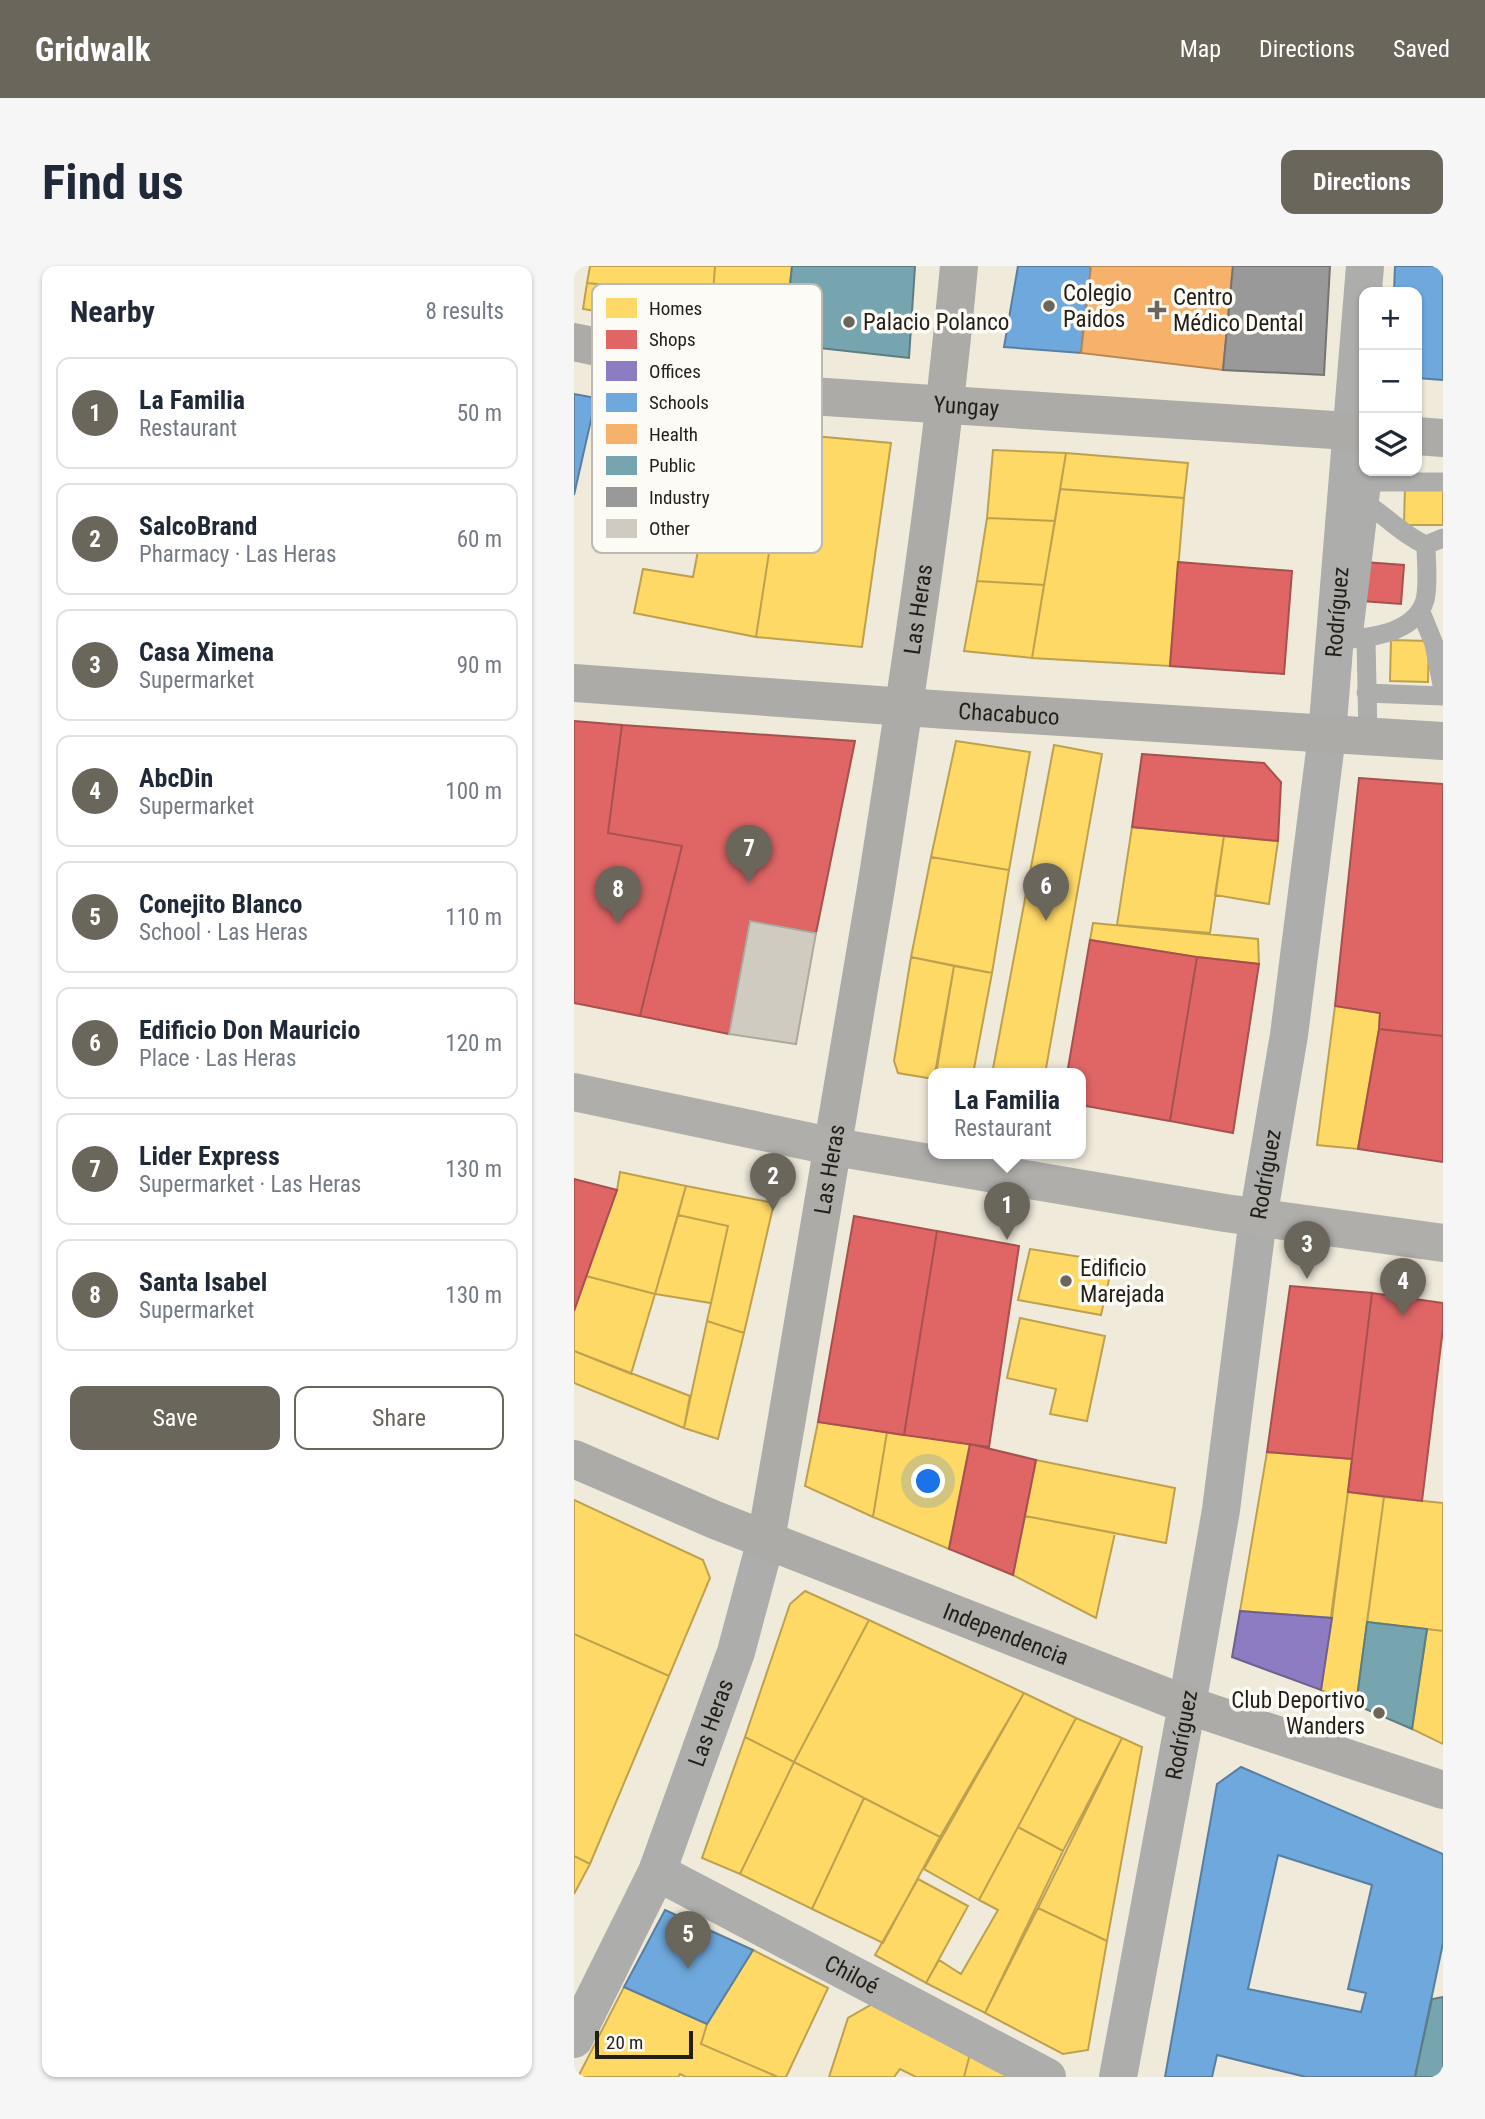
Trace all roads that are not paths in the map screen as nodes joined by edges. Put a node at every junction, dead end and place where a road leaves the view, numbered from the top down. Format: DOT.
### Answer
graph roads {
  1 [pos="959,266"];
  2 [pos="1365,266"];
  3 [pos="574,342"];
  4 [pos="592,346"];
  5 [pos="822,397"];
  6 [pos="946,404"];
  7 [pos="1358,432"];
  8 [pos="1422,436"];
  9 [pos="1443,438"];
  10 [pos="1443,482"];
  11 [pos="1365,488"];
  12 [pos="1435,542"];
  13 [pos="1420,612"];
  14 [pos="1351,639"];
  15 [pos="574,683"];
  16 [pos="1443,690"];
  17 [pos="1366,693"];
  18 [pos="1443,696"];
  19 [pos="905,705"];
  20 [pos="1327,735"];
  21 [pos="1368,737"];
  22 [pos="1443,741"];
  23 [pos="574,1091"];
  24 [pos="835,1147"];
  25 [pos="1258,1217"];
  26 [pos="1443,1243"];
  27 [pos="574,1459"];
  28 [pos="766,1540"];
  29 [pos="1187,1705"];
  30 [pos="1443,1790"];
  31 [pos="657,1872"];
  32 [pos="574,2039"];
  33 [pos="1047,2077"];
  34 [pos="1118,2077"];
  1 -- 6 [label="street, Las Heras"];
  2 -- 7 [label="street, Rodríguez"];
  3 -- 4 [label="street, Yungay"];
  5 -- 6 [label="street, Yungay"];
  6 -- 7 [label="street, Yungay"];
  6 -- 19 [label="street, Las Heras"];
  7 -- 11 [label="street, Rodríguez"];
  8 -- 9 [label="street"];
  10 -- 11 [label="lane"];
  11 -- 12 [label="lane"];
  11 -- 14 [label="street, Rodríguez"];
  12 -- 13 [label="lane"];
  13 -- 14 [label="lane"];
  13 -- 16 [label="lane"];
  14 -- 17 [label="lane"];
  14 -- 20 [label="street, Rodríguez"];
  15 -- 19 [label="street, Chacabuco"];
  17 -- 18 [label="lane"];
  17 -- 21 [label="lane"];
  19 -- 20 [label="street, Chacabuco"];
  19 -- 24 [label="street, Las Heras"];
  20 -- 21 [label="street, Chacabuco"];
  20 -- 25 [label="street, Rodríguez"];
  21 -- 22 [label="street, Chacabuco"];
  23 -- 24 [label="main road"];
  24 -- 25 [label="main road"];
  24 -- 28 [label="street, Las Heras"];
  25 -- 26 [label="main road"];
  25 -- 29 [label="street, Rodríguez"];
  27 -- 28 [label="street, Independencia"];
  28 -- 29 [label="street, Independencia"];
  28 -- 31 [label="street, Las Heras"];
  29 -- 30 [label="street, Independencia"];
  29 -- 34 [label="street, Rodríguez"];
  31 -- 32 [label="street, Las Heras"];
  31 -- 33 [label="street, Chiloé"];
}
